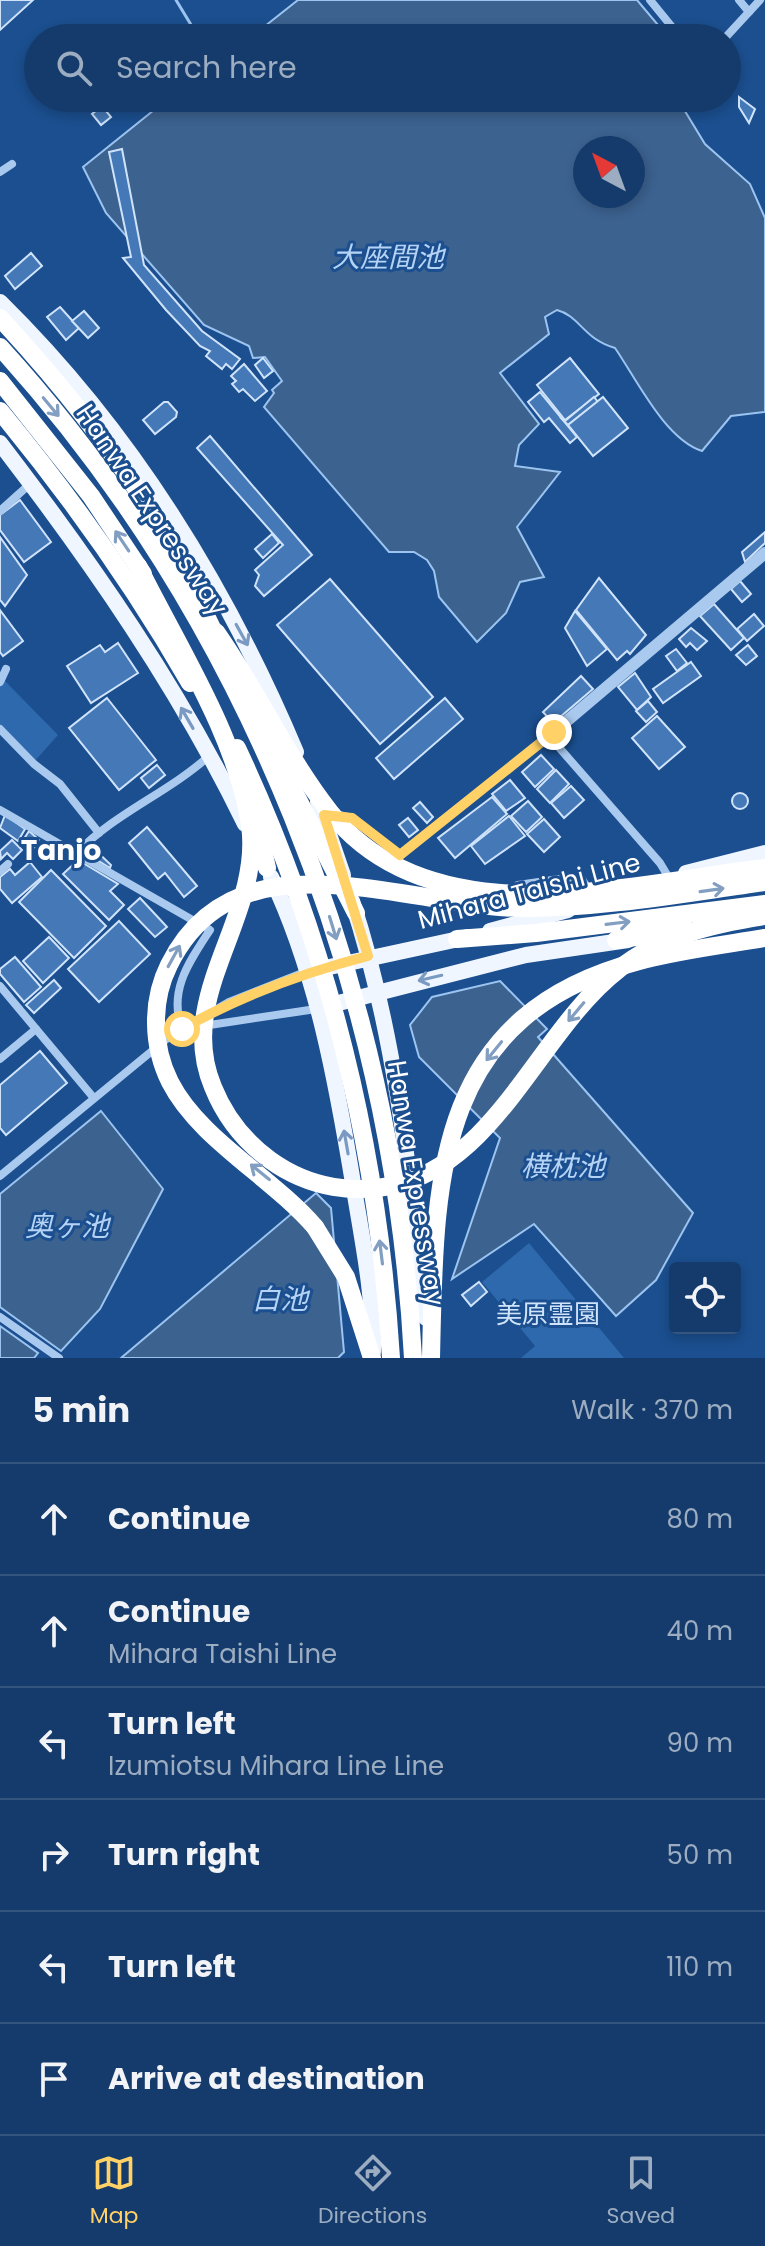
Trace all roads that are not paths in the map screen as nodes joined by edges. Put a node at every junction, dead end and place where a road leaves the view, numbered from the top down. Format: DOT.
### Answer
graph roads {
  1 [pos="650,0"];
  2 [pos="739,0"];
  3 [pos="760,0"];
  4 [pos="749,12"];
  5 [pos="670,24"];
  6 [pos="738,24"];
  7 [pos="12,164"];
  8 [pos="0,172"];
  9 [pos="0,302"];
  10 [pos="0,318"];
  11 [pos="0,347"];
  12 [pos="0,381"];
  13 [pos="0,411"];
  14 [pos="0,443"];
  15 [pos="31,483"];
  16 [pos="0,511"];
  17 [pos="156,553"];
  18 [pos="765,553"];
  19 [pos="138,566"];
  20 [pos="6,669"];
  21 [pos="0,682"];
  22 [pos="0,729"];
  23 [pos="549,736"];
  24 [pos="209,756"];
  25 [pos="0,810"];
  26 [pos="324,815"];
  27 [pos="99,833"];
  28 [pos="765,853"];
  29 [pos="76,854"];
  30 [pos="400,855"];
  31 [pos="8,864"];
  32 [pos="267,868"];
  33 [pos="765,868"];
  34 [pos="0,871"];
  35 [pos="669,878"];
  36 [pos="765,882"];
  37 [pos="592,902"];
  38 [pos="764,908"];
  39 [pos="356,913"];
  40 [pos="765,923"];
  41 [pos="765,937"];
  42 [pos="457,939"];
  43 [pos="616,940"];
  44 [pos="368,956"];
  45 [pos="305,972"];
  46 [pos="0,986"];
  47 [pos="375,991"];
  48 [pos="316,1009"];
  49 [pos="36,1029"];
  50 [pos="182,1029"];
  51 [pos="0,1059"];
  52 [pos="93,1097"];
  53 [pos="0,1176"];
  54 [pos="0,1317"];
  55 [pos="58,1358"];
  56 [pos="373,1358"];
  57 [pos="391,1358"];
  58 [pos="413,1358"];
  59 [pos="431,1358"];
  1 -- 5 [label="street"];
  2 -- 4 [label="street"];
  3 -- 4 [label="street"];
  4 -- 6 [label="street"];
  7 -- 8 [label="street"];
  9 -- 26 [label="main road, one-way"];
  10 -- 39 [label="highway"];
  11 -- 17 [label="highway, Hanwa Expressway, one-way, bridge"];
  19 -- 12 [label="highway, Hanwa Expressway, one-way, bridge"];
  13 -- 32 [label="highway"];
  14 -- 15 [label="main road"];
  15 -- 16 [label="street"];
  24 -- 15 [label="main road, one-way"];
  17 -- 33 [label="highway, bridge"];
  17 -- 58 [label="highway, Hanwa Expressway, one-way, bridge"];
  18 -- 23 [label="street"];
  38 -- 19 [label="highway, one-way, bridge"];
  57 -- 19 [label="highway, Hanwa Expressway, one-way, bridge"];
  20 -- 21 [label="street"];
  22 -- 27 [label="street"];
  23 -- 30 [label="street"];
  23 -- 35 [label="street"];
  24 -- 27 [label="street"];
  24 -- 32 [label="main road"];
  25 -- 29 [label="street"];
  26 -- 30 [label="street"];
  26 -- 39 [label="main road"];
  27 -- 29 [label="street"];
  28 -- 35 [label="main road, Mihara Taishi Line"];
  29 -- 50 [label="street"];
  30 -- 37 [label="street"];
  31 -- 34 [label="street"];
  32 -- 45 [label="main road"];
  35 -- 37 [label="main road, Mihara Taishi Line"];
  56 -- 36 [label="highway, one-way, bridge"];
  37 -- 42 [label="main road, Mihara Taishi Line"];
  42 -- 38 [label="highway, one-way"];
  39 -- 44 [label="main road"];
  40 -- 43 [label="highway"];
  41 -- 43 [label="main road"];
  41 -- 59 [label="highway, one-way, bridge"];
  42 -- 44 [label="main road, Mihara Taishi Line"];
  43 -- 47 [label="main road, one-way"];
  44 -- 45 [label="main road, Mihara Taishi Line"];
  44 -- 47 [label="main road"];
  45 -- 48 [label="main road"];
  45 -- 50 [label="street"];
  46 -- 49 [label="street"];
  47 -- 48 [label="main road"];
  47 -- 59 [label="main road"];
  48 -- 50 [label="street"];
  56 -- 48 [label="main road, one-way"];
  49 -- 51 [label="street"];
  49 -- 52 [label="street"];
  50 -- 52 [label="street"];
  52 -- 53 [label="street"];
  54 -- 55 [label="street"];
}
